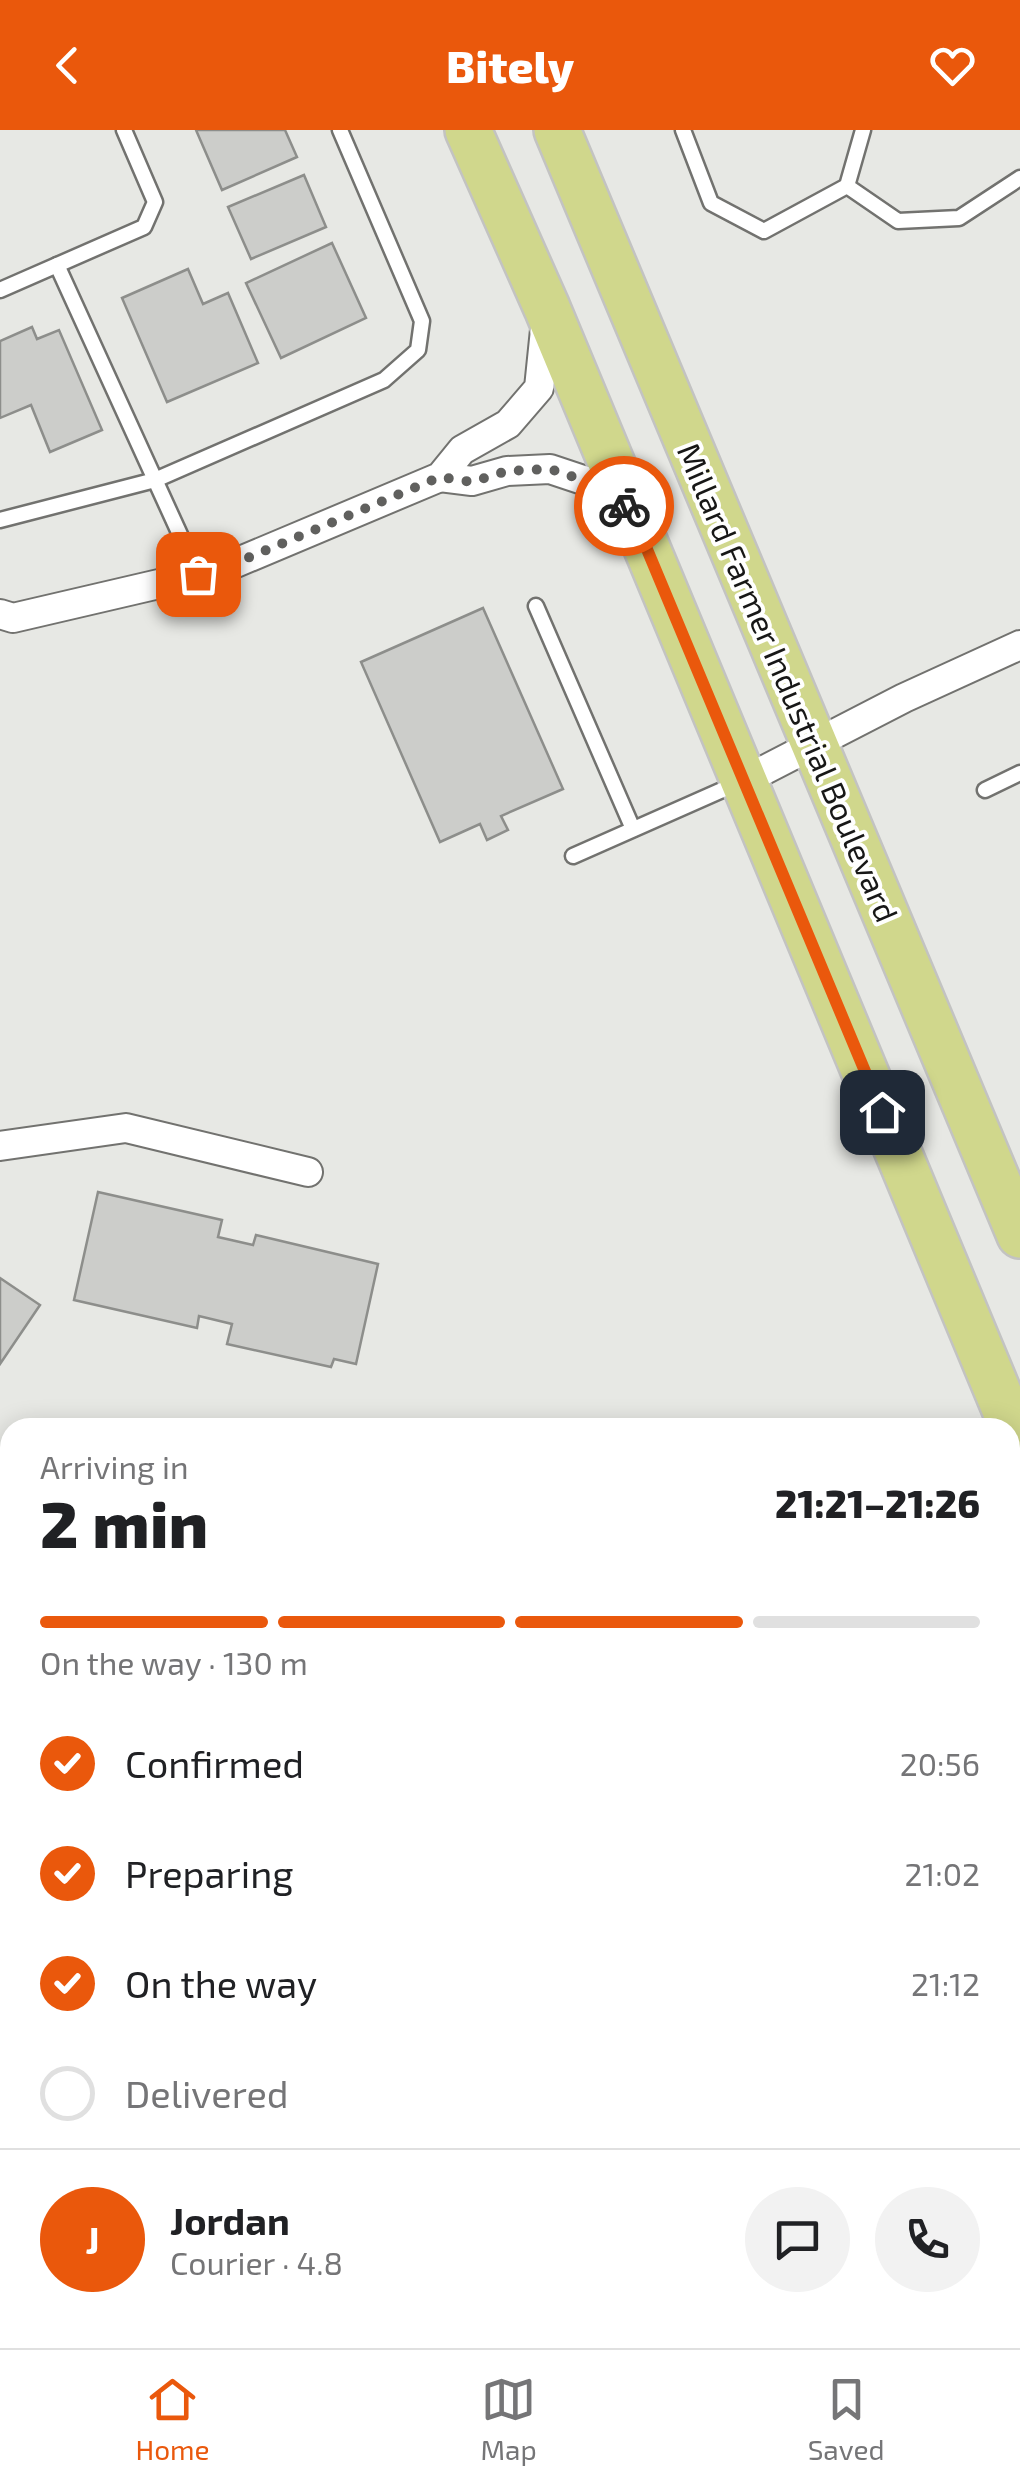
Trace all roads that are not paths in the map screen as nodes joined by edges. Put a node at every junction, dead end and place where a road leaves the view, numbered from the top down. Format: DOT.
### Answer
graph roads {
  1 [pos="124,130"];
  2 [pos="340,130"];
  3 [pos="468,130"];
  4 [pos="557,130"];
  5 [pos="682,130"];
  6 [pos="863,130"];
  7 [pos="1020,178"];
  8 [pos="848,186"];
  9 [pos="57,264"];
  10 [pos="0,290"];
  11 [pos="547,308"];
  12 [pos="440,477"];
  13 [pos="154,480"];
  14 [pos="631,511"];
  15 [pos="0,520"];
  16 [pos="198,574"];
  17 [pos="536,606"];
  18 [pos="0,614"];
  19 [pos="1020,644"];
  20 [pos="815,745"];
  21 [pos="1020,774"];
  22 [pos="743,780"];
  23 [pos="984,790"];
  24 [pos="633,830"];
  25 [pos="573,856"];
  26 [pos="0,1146"];
  27 [pos="308,1172"];
  28 [pos="1020,1235"];
  29 [pos="1009,1418"];
  1 -- 9 [label="lane"];
  2 -- 13 [label="lane"];
  3 -- 11 [label="main road"];
  4 -- 20 [label="main road, Millard Farmer Industrial Boulevard"];
  5 -- 8 [label="lane"];
  6 -- 8 [label="lane"];
  7 -- 8 [label="lane"];
  9 -- 10 [label="lane"];
  9 -- 13 [label="lane"];
  11 -- 12 [label="street"];
  11 -- 14 [label="main road"];
  12 -- 14 [label="street"];
  12 -- 16 [label="street"];
  13 -- 15 [label="lane"];
  13 -- 16 [label="lane"];
  14 -- 22 [label="main road"];
  16 -- 18 [label="street"];
  17 -- 24 [label="lane"];
  19 -- 20 [label="street"];
  20 -- 22 [label="street"];
  20 -- 28 [label="main road, Millard Farmer Industrial Boulevard"];
  21 -- 23 [label="lane"];
  22 -- 24 [label="lane"];
  22 -- 29 [label="main road"];
  24 -- 25 [label="lane"];
  26 -- 27 [label="street"];
}
